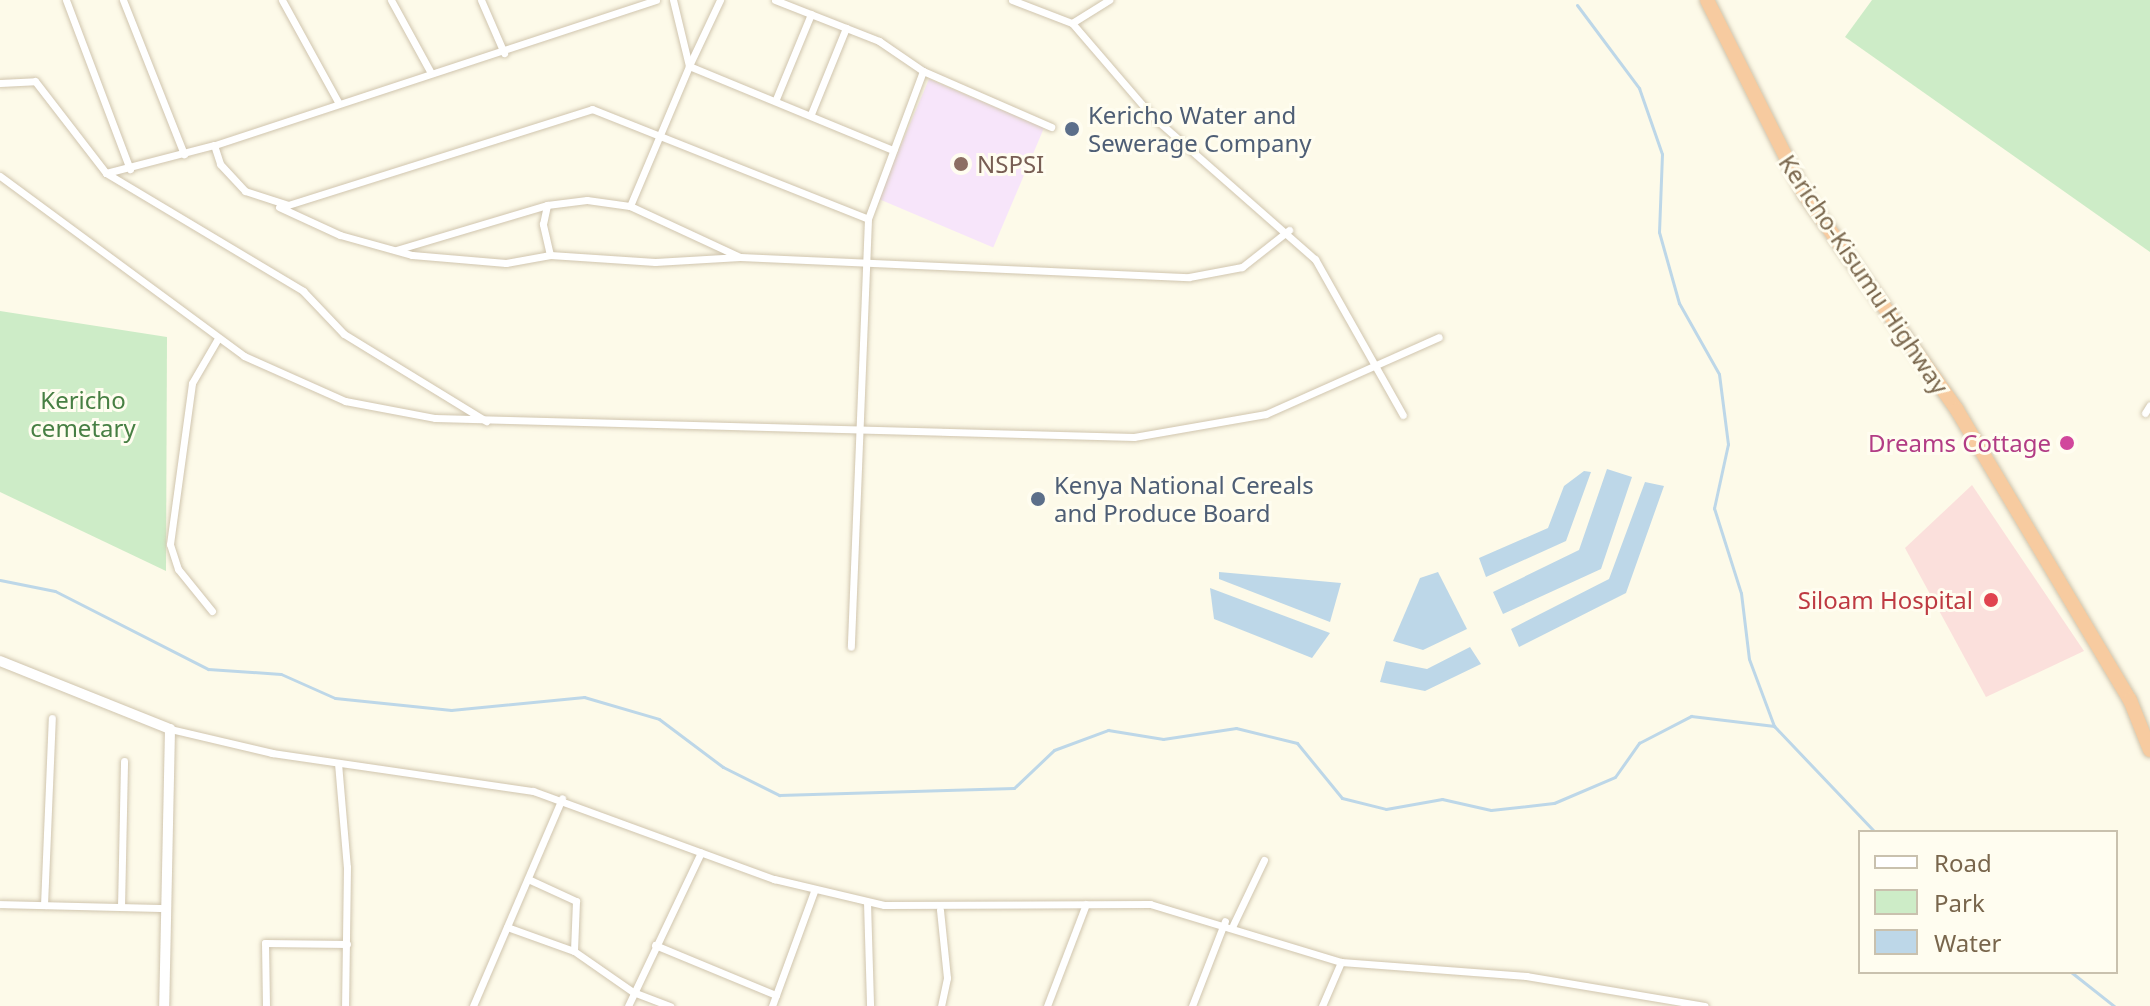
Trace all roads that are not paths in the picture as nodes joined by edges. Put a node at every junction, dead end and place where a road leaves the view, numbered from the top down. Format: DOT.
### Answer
graph roads {
  1 [pos="66,0"];
  2 [pos="123,0"];
  3 [pos="282,0"];
  4 [pos="391,0"];
  5 [pos="481,0"];
  6 [pos="656,0"];
  7 [pos="673,0"];
  8 [pos="720,0"];
  9 [pos="775,0"];
  10 [pos="1012,0"];
  11 [pos="1109,0"];
  12 [pos="1707,0"];
  13 [pos="811,14"];
  14 [pos="1072,23"];
  15 [pos="846,28"];
  16 [pos="504,53"];
  17 [pos="689,66"];
  18 [pos="923,71"];
  19 [pos="431,73"];
  20 [pos="0,83"];
  21 [pos="776,99"];
  22 [pos="338,102"];
  23 [pos="811,114"];
  24 [pos="1051,127"];
  25 [pos="659,137"];
  26 [pos="214,145"];
  27 [pos="893,150"];
  28 [pos="184,154"];
  29 [pos="130,169"];
  30 [pos="106,173"];
  31 [pos="0,176"];
  32 [pos="277,205"];
  33 [pos="547,205"];
  34 [pos="630,206"];
  35 [pos="868,219"];
  36 [pos="1289,230"];
  37 [pos="395,250"];
  38 [pos="550,255"];
  39 [pos="740,257"];
  40 [pos="863,267"];
  41 [pos="1439,337"];
  42 [pos="217,340"];
  43 [pos="1379,367"];
  44 [pos="2150,405"];
  45 [pos="2145,413"];
  46 [pos="1403,415"];
  47 [pos="486,421"];
  48 [pos="857,430"];
  49 [pos="212,611"];
  50 [pos="851,647"];
  51 [pos="0,661"];
  52 [pos="52,718"];
  53 [pos="170,729"];
  54 [pos="2150,750"];
  55 [pos="124,761"];
  56 [pos="338,763"];
  57 [pos="562,798"];
  58 [pos="701,852"];
  59 [pos="1264,860"];
  60 [pos="528,879"];
  61 [pos="814,891"];
  62 [pos="867,902"];
  63 [pos="0,904"];
  64 [pos="1086,904"];
  65 [pos="44,905"];
  66 [pos="121,907"];
  67 [pos="166,908"];
  68 [pos="940,910"];
  69 [pos="1225,921"];
  70 [pos="1233,925"];
  71 [pos="507,927"];
  72 [pos="347,944"];
  73 [pos="655,945"];
  74 [pos="574,951"];
  75 [pos="1341,962"];
  76 [pos="633,992"];
  77 [pos="776,995"];
  78 [pos="164,1006"];
  79 [pos="266,1006"];
  80 [pos="345,1006"];
  81 [pos="473,1006"];
  82 [pos="628,1006"];
  83 [pos="670,1006"];
  84 [pos="772,1006"];
  85 [pos="870,1006"];
  86 [pos="941,1006"];
  87 [pos="1047,1006"];
  88 [pos="1192,1006"];
  89 [pos="1322,1006"];
  90 [pos="1705,1006"];
  1 -- 29 [label="street"];
  2 -- 28 [label="street"];
  3 -- 22 [label="street"];
  4 -- 19 [label="street"];
  5 -- 16 [label="street"];
  6 -- 16 [label="street"];
  7 -- 17 [label="street"];
  8 -- 17 [label="street"];
  9 -- 13 [label="street"];
  10 -- 14 [label="street"];
  11 -- 14 [label="street"];
  12 -- 54 [label="highway, Kericho-Kisumu Highway"];
  13 -- 15 [label="street"];
  13 -- 21 [label="street"];
  14 -- 36 [label="street"];
  15 -- 18 [label="street"];
  15 -- 23 [label="street"];
  16 -- 19 [label="street"];
  17 -- 21 [label="street"];
  17 -- 25 [label="street"];
  18 -- 24 [label="street"];
  18 -- 27 [label="street"];
  19 -- 22 [label="street"];
  20 -- 30 [label="street"];
  21 -- 23 [label="street"];
  22 -- 26 [label="street"];
  23 -- 27 [label="street"];
  25 -- 32 [label="street"];
  25 -- 34 [label="street"];
  25 -- 35 [label="street"];
  26 -- 28 [label="street"];
  26 -- 32 [label="street"];
  27 -- 35 [label="street"];
  28 -- 29 [label="street"];
  29 -- 30 [label="street"];
  30 -- 47 [label="street"];
  31 -- 42 [label="street"];
  32 -- 37 [label="street"];
  33 -- 34 [label="street"];
  33 -- 37 [label="street"];
  33 -- 38 [label="street"];
  34 -- 39 [label="street"];
  35 -- 40 [label="street"];
  36 -- 40 [label="street"];
  36 -- 43 [label="street"];
  37 -- 38 [label="street"];
  38 -- 39 [label="street"];
  39 -- 40 [label="street"];
  40 -- 48 [label="street"];
  41 -- 43 [label="street"];
  42 -- 47 [label="street"];
  42 -- 49 [label="street"];
  43 -- 46 [label="street"];
  43 -- 48 [label="street"];
  44 -- 45 [label="street"];
  47 -- 48 [label="street"];
  48 -- 50 [label="street"];
  51 -- 53 [label="street"];
  52 -- 65 [label="street"];
  53 -- 56 [label="street"];
  53 -- 67 [label="street"];
  55 -- 66 [label="street"];
  56 -- 57 [label="street"];
  56 -- 72 [label="street"];
  57 -- 58 [label="street"];
  57 -- 60 [label="street"];
  58 -- 61 [label="street"];
  58 -- 73 [label="street"];
  59 -- 70 [label="street"];
  60 -- 71 [label="street"];
  60 -- 74 [label="street"];
  61 -- 62 [label="street"];
  61 -- 77 [label="street"];
  62 -- 68 [label="street"];
  62 -- 85 [label="street"];
  63 -- 65 [label="street"];
  64 -- 68 [label="street"];
  64 -- 69 [label="street"];
  64 -- 87 [label="street"];
  65 -- 66 [label="street"];
  66 -- 67 [label="street"];
  67 -- 78 [label="street"];
  68 -- 86 [label="street"];
  69 -- 70 [label="street"];
  69 -- 88 [label="street"];
  70 -- 75 [label="street"];
  71 -- 74 [label="street"];
  71 -- 81 [label="street"];
  72 -- 79 [label="street"];
  72 -- 80 [label="street"];
  73 -- 76 [label="street"];
  73 -- 77 [label="street"];
  74 -- 76 [label="street"];
  75 -- 89 [label="street"];
  75 -- 90 [label="street"];
  76 -- 82 [label="street"];
  76 -- 83 [label="street"];
  77 -- 84 [label="street"];
}
